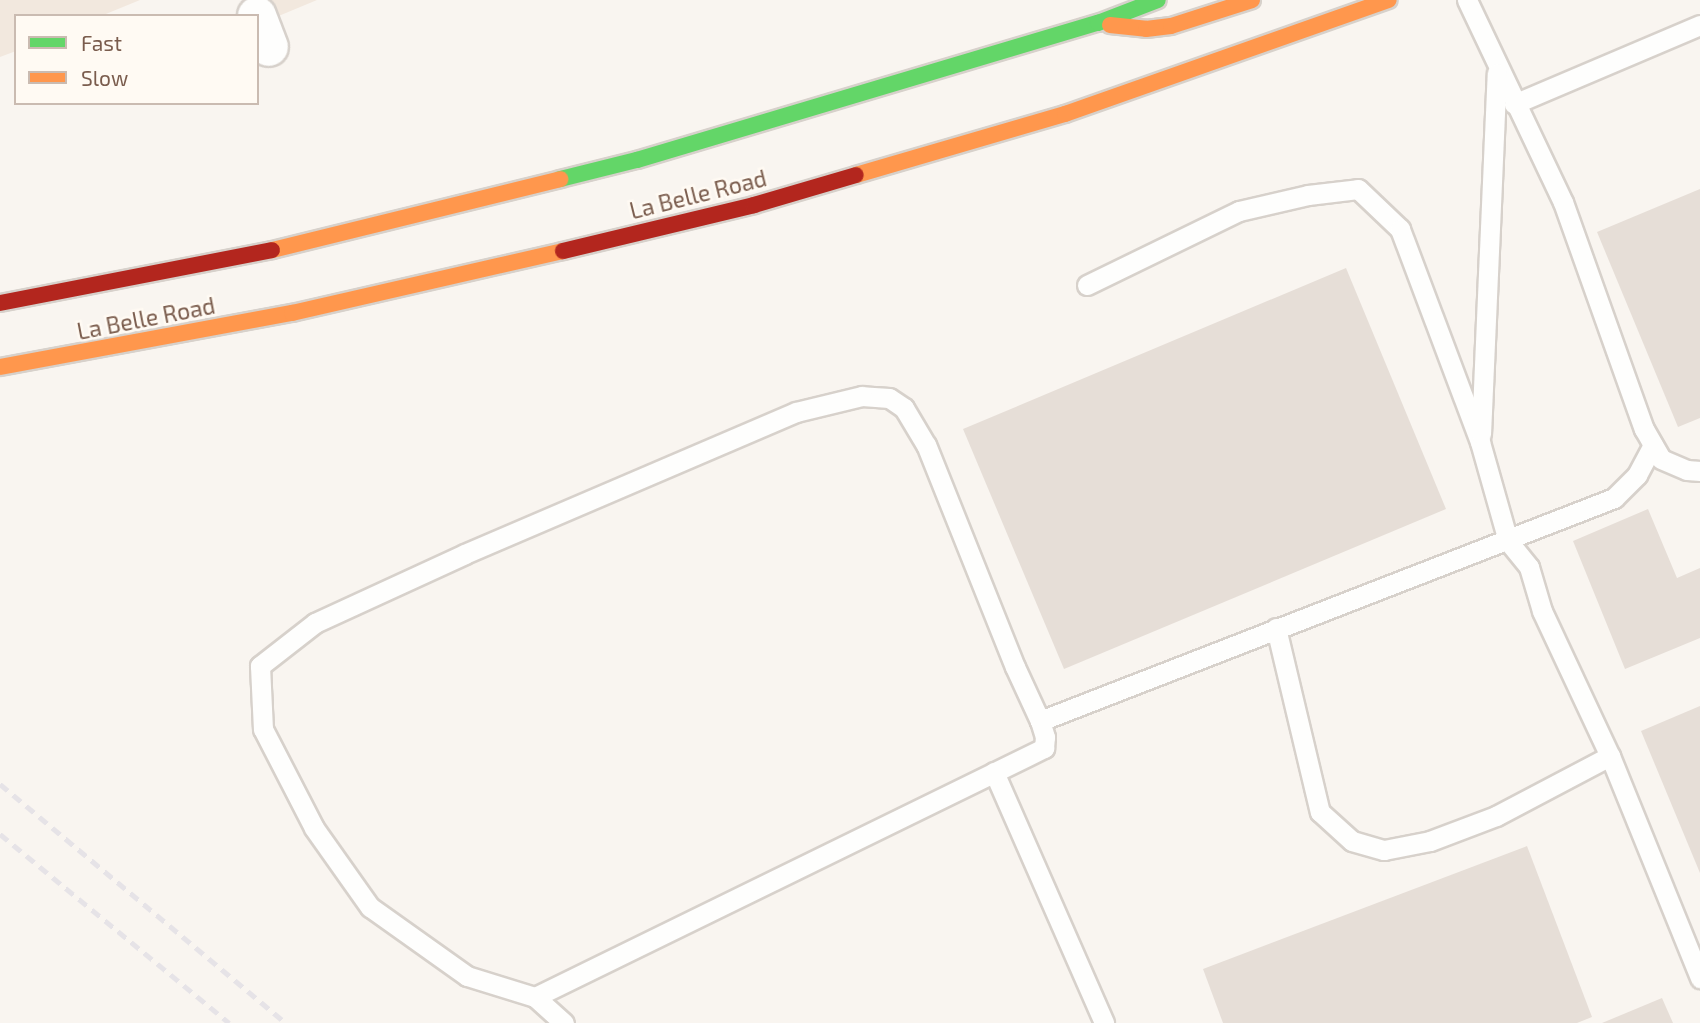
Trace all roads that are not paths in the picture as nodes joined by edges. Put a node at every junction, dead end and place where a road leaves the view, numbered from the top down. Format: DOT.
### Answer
graph roads {
  1 [pos="1158,0"];
  2 [pos="1252,0"];
  3 [pos="1389,0"];
  4 [pos="1467,0"];
  5 [pos="1098,23"];
  6 [pos="1700,25"];
  7 [pos="1497,69"];
  8 [pos="1514,104"];
  9 [pos="1087,285"];
  10 [pos="0,303"];
  11 [pos="0,367"];
  12 [pos="1480,442"];
  13 [pos="1653,445"];
  14 [pos="1700,471"];
  15 [pos="1508,541"];
  16 [pos="1276,628"];
  17 [pos="1040,721"];
  18 [pos="1610,756"];
  19 [pos="994,772"];
  20 [pos="1700,978"];
  21 [pos="535,997"];
  22 [pos="564,1023"];
  23 [pos="1104,1023"];
  1 -- 5 [label="main road, La Belle Road"];
  2 -- 5 [label="main road"];
  3 -- 11 [label="main road, La Belle Road"];
  4 -- 7 [label="lane"];
  5 -- 10 [label="main road, La Belle Road"];
  6 -- 8 [label="lane"];
  7 -- 8 [label="lane"];
  7 -- 12 [label="lane"];
  8 -- 13 [label="lane"];
  9 -- 12 [label="lane"];
  12 -- 15 [label="lane"];
  13 -- 14 [label="lane"];
  13 -- 15 [label="lane"];
  15 -- 16 [label="lane"];
  15 -- 18 [label="lane"];
  16 -- 17 [label="lane"];
  16 -- 18 [label="lane"];
  17 -- 19 [label="lane"];
  17 -- 21 [label="lane"];
  18 -- 20 [label="lane"];
  19 -- 21 [label="lane"];
  19 -- 23 [label="lane"];
  21 -- 22 [label="lane"];
}
